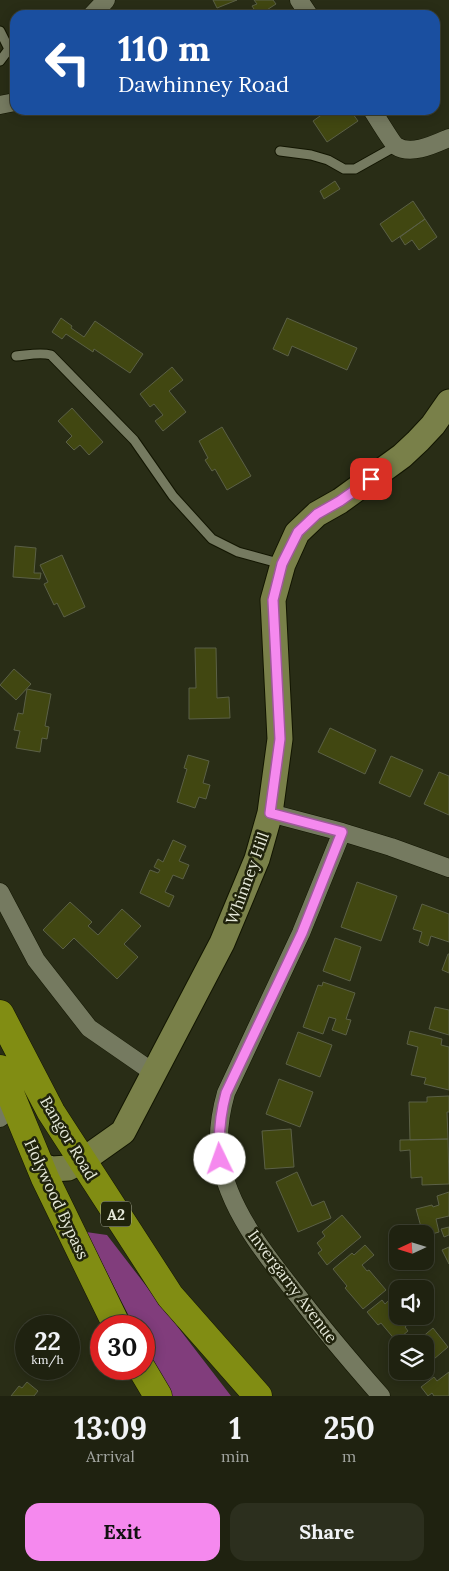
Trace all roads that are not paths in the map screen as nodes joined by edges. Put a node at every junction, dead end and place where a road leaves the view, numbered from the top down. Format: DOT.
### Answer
graph roads {
  1 [pos="106,0"];
  2 [pos="97,10"];
  3 [pos="0,31"];
  4 [pos="0,61"];
  5 [pos="375,115"];
  6 [pos="449,138"];
  7 [pos="396,146"];
  8 [pos="280,150"];
  9 [pos="16,356"];
  10 [pos="449,402"];
  11 [pos="282,564"];
  12 [pos="270,813"];
  13 [pos="342,832"];
  14 [pos="449,868"];
  15 [pos="0,892"];
  16 [pos="0,1014"];
  17 [pos="0,1070"];
  18 [pos="154,1074"];
  19 [pos="7,1112"];
  20 [pos="40,1165"];
  21 [pos="75,1165"];
  22 [pos="71,1231"];
  23 [pos="112,1315"];
  24 [pos="149,1380"];
  25 [pos="158,1396"];
  26 [pos="258,1396"];
  27 [pos="380,1396"];
  1 -- 2 [label="street"];
  3 -- 4 [label="lane"];
  5 -- 7 [label="street"];
  6 -- 7 [label="street"];
  7 -- 8 [label="lane"];
  9 -- 11 [label="lane"];
  10 -- 11 [label="street, Whinney Hill"];
  11 -- 12 [label="street, Whinney Hill"];
  12 -- 13 [label="street"];
  12 -- 18 [label="street, Whinney Hill"];
  13 -- 14 [label="street"];
  13 -- 27 [label="street, Invergarry Avenue"];
  15 -- 18 [label="street"];
  16 -- 21 [label="highway, Bangor Road / A2"];
  17 -- 19 [label="highway, Holywood Bypass"];
  18 -- 21 [label="street, Whinney Hill"];
  19 -- 20 [label="highway, Holywood Bypass"];
  20 -- 21 [label="street"];
  20 -- 22 [label="highway, Holywood Bypass"];
  21 -- 22 [label="street"];
  21 -- 26 [label="highway, Bangor Road / A2"];
  22 -- 23 [label="highway, Holywood Bypass"];
  24 -- 25 [label="highway"];
}
